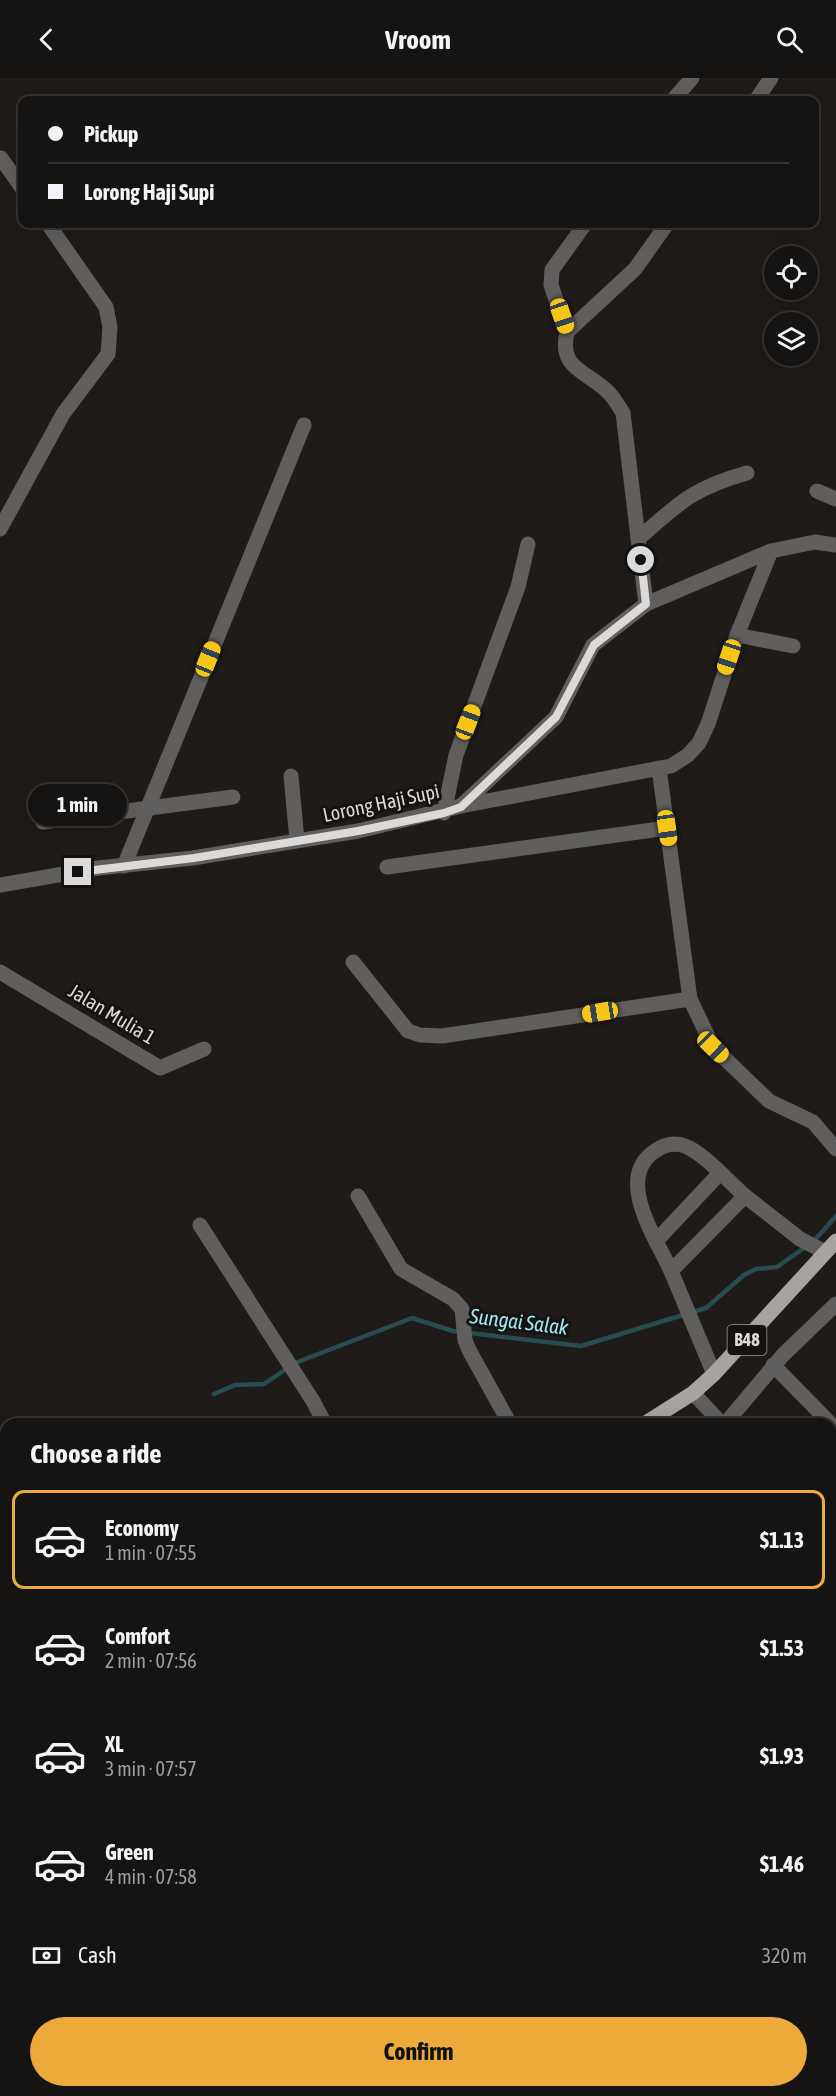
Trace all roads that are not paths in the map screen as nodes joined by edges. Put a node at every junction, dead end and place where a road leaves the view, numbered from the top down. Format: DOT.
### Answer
graph roads {
  1 [pos="692,78"];
  2 [pos="771,78"];
  3 [pos="676,96"];
  4 [pos="759,96"];
  5 [pos="1,158"];
  6 [pos="18,182"];
  7 [pos="51,228"];
  8 [pos="582,228"];
  9 [pos="664,228"];
  10 [pos="567,332"];
  11 [pos="304,424"];
  12 [pos="747,473"];
  13 [pos="817,491"];
  14 [pos="836,499"];
  15 [pos="0,529"];
  16 [pos="638,539"];
  17 [pos="528,544"];
  18 [pos="836,545"];
  19 [pos="771,551"];
  20 [pos="646,604"];
  21 [pos="737,635"];
  22 [pos="794,646"];
  23 [pos="659,768"];
  24 [pos="291,776"];
  25 [pos="233,797"];
  26 [pos="461,807"];
  27 [pos="148,808"];
  28 [pos="444,813"];
  29 [pos="43,822"];
  30 [pos="667,828"];
  31 [pos="297,840"];
  32 [pos="124,866"];
  33 [pos="387,867"];
  34 [pos="0,885"];
  35 [pos="353,962"];
  36 [pos="0,972"];
  37 [pos="690,999"];
  38 [pos="204,1049"];
  39 [pos="836,1149"];
  40 [pos="719,1174"];
  41 [pos="358,1196"];
  42 [pos="745,1196"];
  43 [pos="200,1225"];
  44 [pos="657,1240"];
  45 [pos="827,1248"];
  46 [pos="671,1271"];
  47 [pos="836,1304"];
  48 [pos="774,1365"];
  49 [pos="714,1374"];
  50 [pos="693,1393"];
  51 [pos="322,1418"];
  52 [pos="507,1418"];
  53 [pos="653,1418"];
  54 [pos="718,1418"];
  55 [pos="729,1418"];
  56 [pos="825,1418"];
  1 -- 3 [label="street"];
  2 -- 4 [label="street"];
  5 -- 6 [label="street"];
  7 -- 15 [label="street"];
  8 -- 10 [label="street"];
  9 -- 10 [label="street"];
  10 -- 16 [label="street"];
  11 -- 27 [label="street"];
  12 -- 16 [label="street"];
  13 -- 14 [label="street"];
  16 -- 20 [label="street"];
  17 -- 28 [label="street"];
  18 -- 19 [label="street"];
  19 -- 20 [label="street"];
  19 -- 21 [label="street, Lorong Haji Supi"];
  20 -- 26 [label="street"];
  21 -- 22 [label="street"];
  21 -- 23 [label="street, Lorong Haji Supi"];
  23 -- 26 [label="street, Lorong Haji Supi"];
  23 -- 30 [label="street"];
  24 -- 31 [label="street"];
  25 -- 27 [label="street"];
  26 -- 28 [label="street, Lorong Haji Supi"];
  27 -- 29 [label="street"];
  27 -- 32 [label="street"];
  28 -- 31 [label="street, Lorong Haji Supi"];
  30 -- 33 [label="street"];
  30 -- 37 [label="street"];
  31 -- 32 [label="street, Lorong Haji Supi"];
  32 -- 34 [label="street, Lorong Haji Supi"];
  35 -- 37 [label="street"];
  36 -- 38 [label="street, Jalan Mulia 1"];
  37 -- 39 [label="street"];
  40 -- 42 [label="street"];
  40 -- 44 [label="street"];
  40 -- 44 [label="street"];
  41 -- 52 [label="street"];
  42 -- 45 [label="street"];
  42 -- 46 [label="street"];
  43 -- 51 [label="street"];
  44 -- 46 [label="street"];
  45 -- 49 [label="main road, B48"];
  46 -- 49 [label="street"];
  47 -- 48 [label="street"];
  48 -- 55 [label="street"];
  48 -- 56 [label="street"];
  49 -- 50 [label="main road, B48"];
  50 -- 53 [label="main road, B48"];
  50 -- 54 [label="street"];
}
